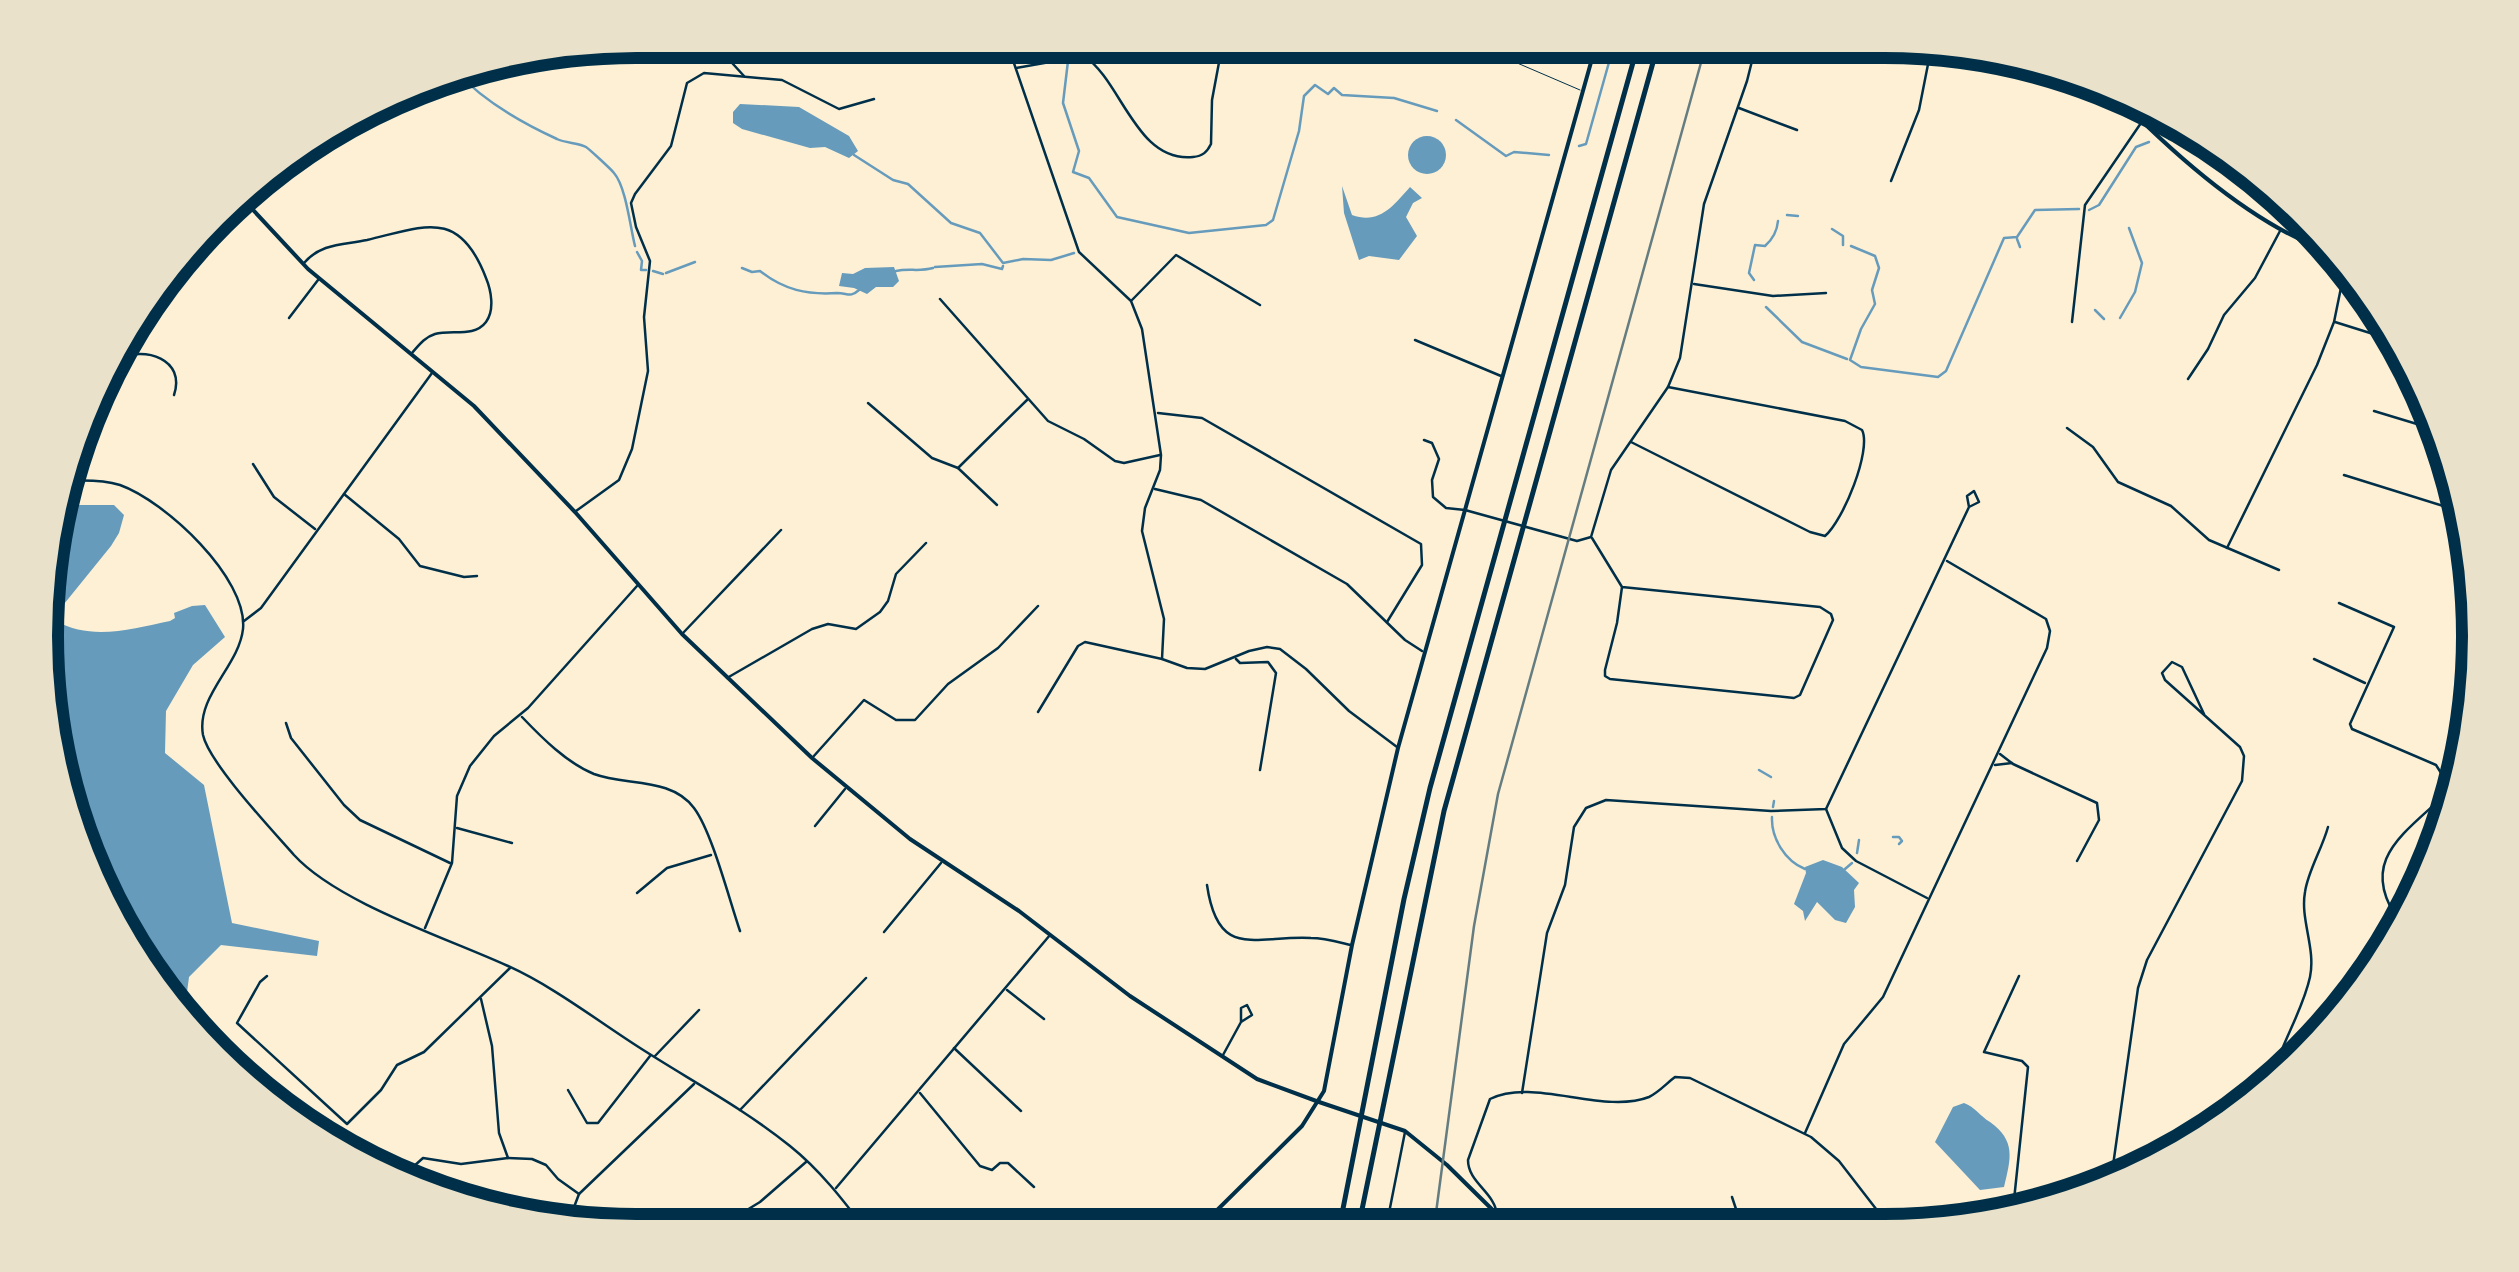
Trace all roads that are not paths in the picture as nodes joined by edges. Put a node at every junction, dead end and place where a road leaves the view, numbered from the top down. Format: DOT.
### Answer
graph roads {
  1 [pos="728,58"];
  2 [pos="1012,58"];
  3 [pos="1073,58"];
  4 [pos="1086,58"];
  5 [pos="1220,58"];
  6 [pos="1508,58"];
  7 [pos="1592,58"];
  8 [pos="1635,58"];
  9 [pos="1654,58"];
  10 [pos="1752,58"];
  11 [pos="1928,60"];
  12 [pos="1016,68"];
  13 [pos="746,78"];
  14 [pos="1583,92"];
  15 [pos="874,99"];
  16 [pos="1737,108"];
  17 [pos="2133,115"];
  18 [pos="2141,123"];
  19 [pos="1796,130"];
  20 [pos="1891,181"];
  21 [pos="249,207"];
  22 [pos="2280,230"];
  23 [pos="2304,240"];
  24 [pos="302,264"];
  25 [pos="319,278"];
  26 [pos="1693,284"];
  27 [pos="2342,284"];
  28 [pos="1826,293"];
  29 [pos="940,299"];
  30 [pos="1131,301"];
  31 [pos="1260,305"];
  32 [pos="289,318"];
  33 [pos="2072,322"];
  34 [pos="2334,322"];
  35 [pos="2377,335"];
  36 [pos="1415,340"];
  37 [pos="412,353"];
  38 [pos="131,355"];
  39 [pos="434,371"];
  40 [pos="1502,376"];
  41 [pos="2188,380"];
  42 [pos="1668,387"];
  43 [pos="174,395"];
  44 [pos="1028,399"];
  45 [pos="868,403"];
  46 [pos="2374,411"];
  47 [pos="1157,413"];
  48 [pos="2421,425"];
  49 [pos="2068,428"];
  50 [pos="1424,440"];
  51 [pos="1630,441"];
  52 [pos="1161,455"];
  53 [pos="254,464"];
  54 [pos="958,468"];
  55 [pos="2344,476"];
  56 [pos="78,481"];
  57 [pos="1153,489"];
  58 [pos="343,494"];
  59 [pos="997,505"];
  60 [pos="1969,507"];
  61 [pos="2447,507"];
  62 [pos="1464,510"];
  63 [pos="575,512"];
  64 [pos="316,530"];
  65 [pos="781,530"];
  66 [pos="1591,537"];
  67 [pos="926,543"];
  68 [pos="2227,548"];
  69 [pos="1945,560"];
  70 [pos="2279,570"];
  71 [pos="478,576"];
  72 [pos="638,585"];
  73 [pos="1622,587"];
  74 [pos="2339,602"];
  75 [pos="1038,606"];
  76 [pos="242,622"];
  77 [pos="1387,622"];
  78 [pos="682,634"];
  79 [pos="1424,652"];
  80 [pos="1235,658"];
  81 [pos="1162,659"];
  82 [pos="2314,659"];
  83 [pos="726,678"];
  84 [pos="2367,683"];
  85 [pos="1038,712"];
  86 [pos="2204,714"];
  87 [pos="521,716"];
  88 [pos="286,722"];
  89 [pos="1398,748"];
  90 [pos="1998,752"];
  91 [pos="812,758"];
  92 [pos="2013,764"];
  93 [pos="1992,765"];
  94 [pos="1260,770"];
  95 [pos="2444,777"];
  96 [pos="847,787"];
  97 [pos="2436,805"];
  98 [pos="1826,809"];
  99 [pos="815,826"];
  100 [pos="2328,827"];
  101 [pos="455,828"];
  102 [pos="512,843"];
  103 [pos="713,855"];
  104 [pos="942,862"];
  105 [pos="2078,862"];
  106 [pos="452,864"];
  107 [pos="1207,885"];
  108 [pos="637,893"];
  109 [pos="1929,898"];
  110 [pos="2392,910"];
  111 [pos="425,929"];
  112 [pos="740,930"];
  113 [pos="884,932"];
  114 [pos="1050,935"];
  115 [pos="1352,945"];
  116 [pos="511,967"];
  117 [pos="266,976"];
  118 [pos="2019,976"];
  119 [pos="866,978"];
  120 [pos="1006,989"];
  121 [pos="481,998"];
  122 [pos="699,1010"];
  123 [pos="1044,1019"];
  124 [pos="1241,1022"];
  125 [pos="954,1048"];
  126 [pos="652,1056"];
  127 [pos="1222,1056"];
  128 [pos="2279,1057"];
  129 [pos="695,1082"];
  130 [pos="568,1090"];
  131 [pos="919,1092"];
  132 [pos="1522,1093"];
  133 [pos="1319,1102"];
  134 [pos="738,1111"];
  135 [pos="1021,1111"];
  136 [pos="1405,1132"];
  137 [pos="1805,1133"];
  138 [pos="508,1158"];
  139 [pos="807,1161"];
  140 [pos="2113,1166"];
  141 [pos="412,1169"];
  142 [pos="1034,1187"];
  143 [pos="835,1190"];
  144 [pos="580,1194"];
  145 [pos="1732,1197"];
  146 [pos="2014,1199"];
  147 [pos="573,1211"];
  148 [pos="740,1214"];
  149 [pos="854,1214"];
  150 [pos="1213,1214"];
  151 [pos="1342,1214"];
  152 [pos="1361,1214"];
  153 [pos="1389,1214"];
  154 [pos="1495,1214"];
  155 [pos="1497,1214"];
  156 [pos="1737,1214"];
  157 [pos="1880,1214"];
  1 -- 13 [label="street"];
  2 -- 12 [label="street"];
  3 -- 12 [label="street"];
  4 -- 5 [label="street"];
  6 -- 14 [label="lane"];
  7 -- 14 [label="main road"];
  8 -- 151 [label="highway"];
  9 -- 152 [label="highway"];
  10 -- 16 [label="street"];
  11 -- 20 [label="street"];
  12 -- 30 [label="street"];
  13 -- 15 [label="street"];
  13 -- 63 [label="street"];
  14 -- 40 [label="main road"];
  16 -- 19 [label="street"];
  16 -- 26 [label="street"];
  17 -- 18 [label="main road"];
  18 -- 22 [label="main road"];
  18 -- 33 [label="street"];
  21 -- 24 [label="main road"];
  22 -- 23 [label="main road"];
  22 -- 41 [label="street"];
  24 -- 25 [label="main road"];
  24 -- 37 [label="street"];
  25 -- 32 [label="street"];
  25 -- 37 [label="main road"];
  26 -- 28 [label="street"];
  26 -- 42 [label="street"];
  27 -- 34 [label="street"];
  29 -- 44 [label="street"];
  30 -- 31 [label="street"];
  30 -- 47 [label="street"];
  34 -- 35 [label="street"];
  34 -- 68 [label="street"];
  36 -- 40 [label="street"];
  37 -- 39 [label="main road"];
  38 -- 43 [label="street"];
  39 -- 58 [label="street"];
  39 -- 63 [label="main road"];
  40 -- 62 [label="main road"];
  42 -- 51 [label="street"];
  42 -- 51 [label="street"];
  44 -- 52 [label="street"];
  44 -- 54 [label="street"];
  45 -- 54 [label="street"];
  46 -- 48 [label="street"];
  47 -- 52 [label="street"];
  47 -- 77 [label="street"];
  49 -- 68 [label="street"];
  50 -- 62 [label="street"];
  51 -- 66 [label="street"];
  52 -- 57 [label="street"];
  53 -- 64 [label="street"];
  54 -- 59 [label="street"];
  55 -- 61 [label="street"];
  56 -- 76 [label="street"];
  57 -- 77 [label="street"];
  57 -- 81 [label="street"];
  58 -- 64 [label="street"];
  58 -- 71 [label="street"];
  60 -- 69 [label="street"];
  62 -- 66 [label="street"];
  62 -- 79 [label="main road"];
  63 -- 72 [label="main road"];
  64 -- 76 [label="street"];
  65 -- 78 [label="street"];
  66 -- 73 [label="street"];
  67 -- 83 [label="street"];
  68 -- 70 [label="street"];
  69 -- 90 [label="street"];
  69 -- 98 [label="street"];
  72 -- 78 [label="main road"];
  72 -- 87 [label="street"];
  73 -- 73 [label="street"];
  74 -- 84 [label="street"];
  75 -- 91 [label="street"];
  76 -- 111 [label="street"];
  77 -- 79 [label="street"];
  78 -- 83 [label="main road"];
  79 -- 89 [label="main road"];
  80 -- 81 [label="street"];
  80 -- 89 [label="street"];
  80 -- 94 [label="street"];
  81 -- 85 [label="street"];
  82 -- 84 [label="street"];
  83 -- 91 [label="main road"];
  84 -- 95 [label="street"];
  86 -- 86 [label="street"];
  86 -- 140 [label="street"];
  87 -- 101 [label="street"];
  87 -- 103 [label="street"];
  88 -- 106 [label="street"];
  89 -- 115 [label="main road"];
  90 -- 92 [label="street"];
  90 -- 93 [label="street"];
  91 -- 96 [label="main road"];
  92 -- 93 [label="street"];
  92 -- 105 [label="street"];
  93 -- 109 [label="street"];
  96 -- 99 [label="street"];
  96 -- 104 [label="main road"];
  97 -- 110 [label="street"];
  98 -- 109 [label="street"];
  98 -- 132 [label="street"];
  100 -- 128 [label="street"];
  101 -- 102 [label="street"];
  101 -- 106 [label="street"];
  103 -- 108 [label="street"];
  103 -- 112 [label="street"];
  104 -- 113 [label="street"];
  104 -- 114 [label="main road"];
  106 -- 111 [label="street"];
  107 -- 115 [label="street"];
  109 -- 137 [label="street"];
  111 -- 116 [label="street"];
  114 -- 120 [label="street"];
  114 -- 127 [label="main road"];
  115 -- 133 [label="main road"];
  116 -- 121 [label="street"];
  116 -- 126 [label="street"];
  117 -- 121 [label="street"];
  118 -- 146 [label="street"];
  119 -- 134 [label="street"];
  120 -- 123 [label="street"];
  120 -- 125 [label="street"];
  121 -- 138 [label="street"];
  122 -- 126 [label="street"];
  124 -- 127 [label="street"];
  125 -- 131 [label="street"];
  125 -- 135 [label="street"];
  126 -- 129 [label="street"];
  126 -- 130 [label="street"];
  127 -- 133 [label="main road"];
  129 -- 134 [label="street"];
  129 -- 144 [label="street"];
  131 -- 142 [label="street"];
  131 -- 143 [label="street"];
  132 -- 137 [label="street"];
  132 -- 155 [label="street"];
  133 -- 136 [label="main road"];
  133 -- 150 [label="main road"];
  134 -- 139 [label="street"];
  136 -- 153 [label="street"];
  136 -- 154 [label="main road"];
  137 -- 157 [label="street"];
  138 -- 141 [label="street"];
  138 -- 144 [label="street"];
  139 -- 143 [label="street"];
  139 -- 148 [label="street"];
  143 -- 149 [label="street"];
  144 -- 147 [label="street"];
  145 -- 156 [label="street"];
}
